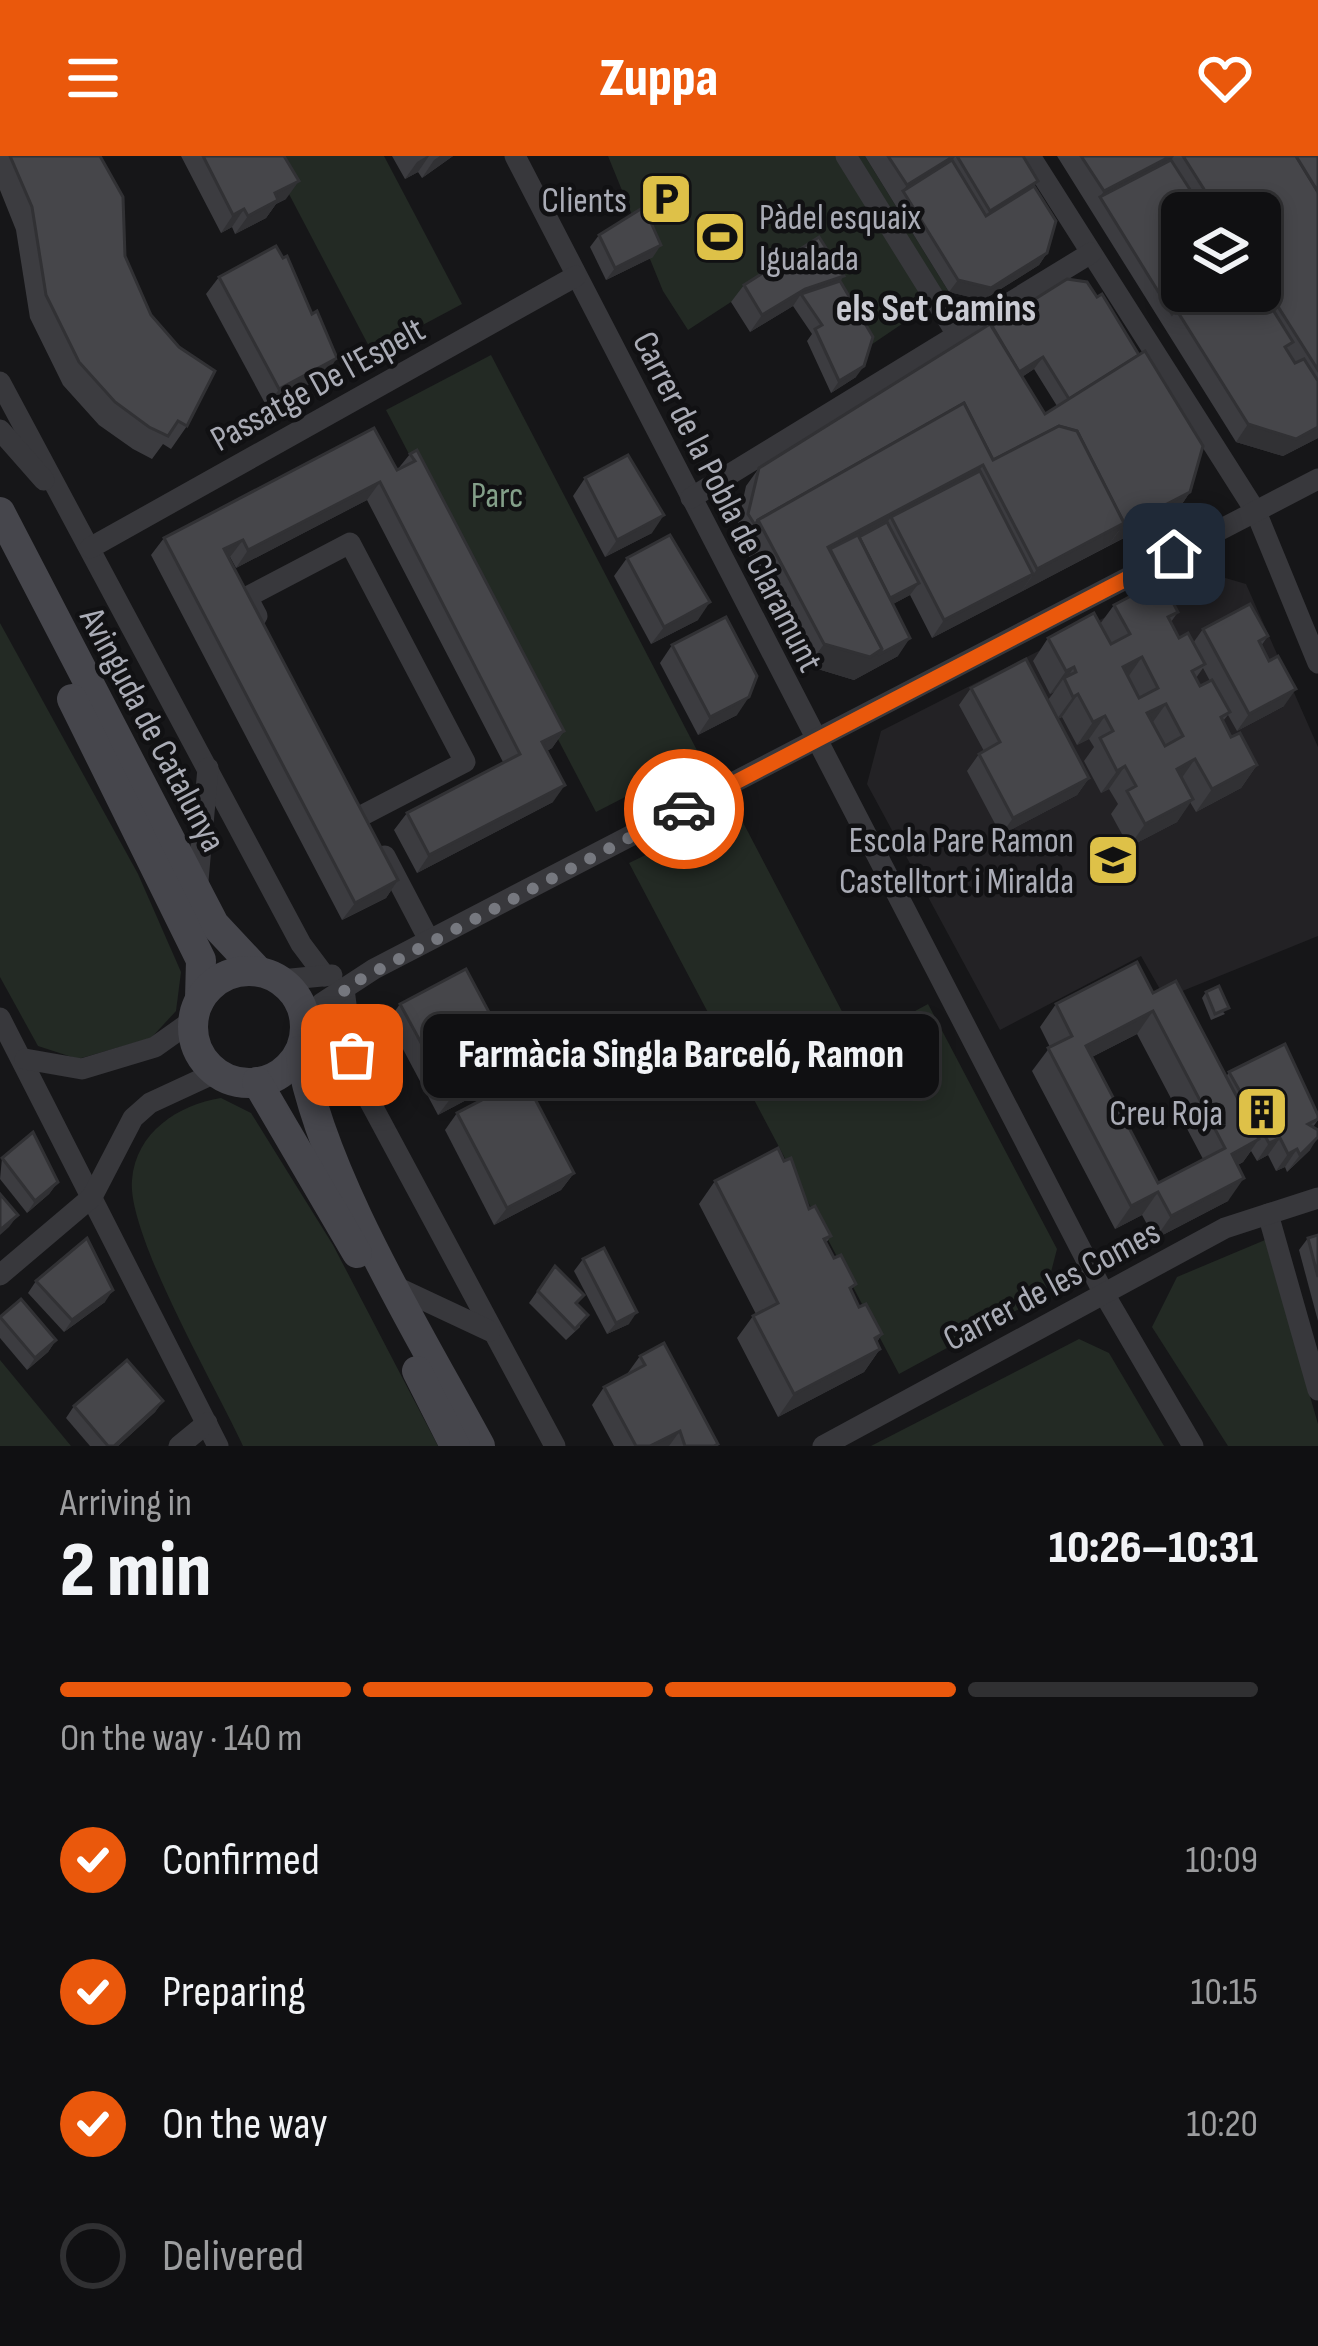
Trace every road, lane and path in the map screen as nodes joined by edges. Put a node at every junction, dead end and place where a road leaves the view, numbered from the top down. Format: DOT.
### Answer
graph roads {
  1 [pos="515,156"];
  2 [pos="846,156"];
  3 [pos="1030,156"];
  4 [pos="1091,253"];
  5 [pos="576,276"];
  6 [pos="958,336"];
  7 [pos="0,382"];
  8 [pos="0,430"];
  9 [pos="1318,479"];
  10 [pos="691,498"];
  11 [pos="0,512"];
  12 [pos="72,512"];
  13 [pos="1256,512"];
  14 [pos="90,548"];
  15 [pos="0,554"];
  16 [pos="268,637"];
  17 [pos="1318,663"];
  18 [pos="816,742"];
  19 [pos="208,768"];
  20 [pos="197,892"];
  21 [pos="429,940"];
  22 [pos="269,976"];
  23 [pos="334,982"];
  24 [pos="197,1009"];
  25 [pos="0,1018"];
  26 [pos="302,1038"];
  27 [pos="25,1059"];
  28 [pos="217,1072"];
  29 [pos="256,1082"];
  30 [pos="92,1197"];
  31 [pos="1318,1198"];
  32 [pos="1268,1214"];
  33 [pos="0,1275"];
  34 [pos="394,1286"];
  35 [pos="1103,1292"];
  36 [pos="491,1331"];
  37 [pos="1318,1390"];
  38 [pos="207,1423"];
  39 [pos="179,1446"];
  40 [pos="218,1446"];
  41 [pos="455,1446"];
  42 [pos="480,1446"];
  43 [pos="555,1446"];
  44 [pos="824,1446"];
  45 [pos="1193,1446"];
  1 -- 5 [label="street, Carrer de la Pobla de Claramunt"];
  2 -- 6 [label="street"];
  3 -- 4 [label="street"];
  4 -- 6 [label="street"];
  4 -- 13 [label="street"];
  5 -- 10 [label="street, Carrer de la Pobla de Claramunt"];
  5 -- 14 [label="street, Passatge De l'Espelt"];
  6 -- 10 [label="street"];
  7 -- 12 [label="street"];
  8 -- 12 [label="street"];
  9 -- 13 [label="street"];
  10 -- 18 [label="street, Carrer de la Pobla de Claramunt"];
  11 -- 20 [label="street, Avinguda de Catalunya"];
  12 -- 14 [label="street"];
  13 -- 17 [label="street"];
  13 -- 18 [label="street"];
  14 -- 19 [label="street"];
  15 -- 24 [label="street, Avinguda de Catalunya"];
  16 -- 21 [label="street"];
  18 -- 21 [label="street"];
  18 -- 35 [label="street, Carrer de la Pobla de Claramunt"];
  19 -- 20 [label="street"];
  19 -- 23 [label="street"];
  20 -- 22 [label="street, Avinguda de Catalunya"];
  21 -- 23 [label="street"];
  22 -- 23 [label="street"];
  22 -- 24 [label="street"];
  22 -- 26 [label="street"];
  23 -- 26 [label="street"];
  23 -- 36 [label="street"];
  24 -- 27 [label="street"];
  24 -- 28 [label="street"];
  25 -- 27 [label="street"];
  26 -- 29 [label="street"];
  26 -- 34 [label="street"];
  27 -- 30 [label="street"];
  28 -- 29 [label="street"];
  28 -- 30 [label="street"];
  29 -- 41 [label="street"];
  30 -- 33 [label="street"];
  30 -- 38 [label="street"];
  31 -- 32 [label="street, Carrer de les Comes"];
  32 -- 35 [label="street, Carrer de les Comes"];
  32 -- 37 [label="street"];
  34 -- 36 [label="street"];
  34 -- 42 [label="street"];
  35 -- 44 [label="street, Carrer de les Comes"];
  35 -- 45 [label="street, Carrer de la Pobla de Claramunt"];
  36 -- 43 [label="street"];
  38 -- 39 [label="street"];
  38 -- 40 [label="street"];
}
